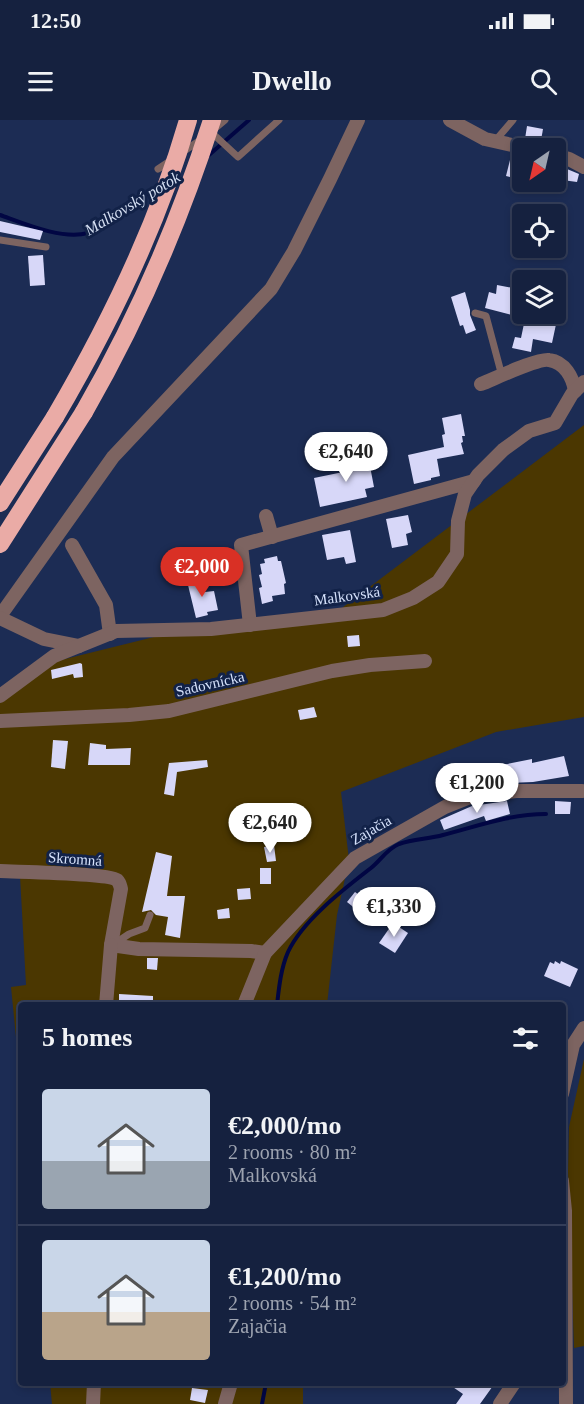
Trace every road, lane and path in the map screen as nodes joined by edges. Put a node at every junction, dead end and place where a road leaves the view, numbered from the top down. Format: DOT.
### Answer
graph roads {
  1 [pos="188,120"];
  2 [pos="225,120"];
  3 [pos="279,120"];
  4 [pos="358,120"];
  5 [pos="450,120"];
  6 [pos="513,120"];
  7 [pos="213,130"];
  8 [pos="495,141"];
  9 [pos="512,145"];
  10 [pos="566,158"];
  11 [pos="584,167"];
  12 [pos="158,169"];
  13 [pos="0,240"];
  14 [pos="46,247"];
  15 [pos="475,313"];
  16 [pos="502,376"];
  17 [pos="481,384"];
  18 [pos="579,387"];
  19 [pos="474,481"];
  20 [pos="0,503"];
  21 [pos="266,516"];
  22 [pos="272,537"];
  23 [pos="0,544"];
  24 [pos="72,545"];
  25 [pos="0,617"];
  26 [pos="250,625"];
  27 [pos="110,634"];
  28 [pos="79,646"];
  29 [pos="425,661"];
  30 [pos="0,696"];
  31 [pos="0,721"];
  32 [pos="582,791"];
  33 [pos="0,871"];
  34 [pos="150,915"];
  35 [pos="111,945"];
  36 [pos="265,953"];
  37 [pos="106,1002"];
  38 [pos="245,1002"];
  39 [pos="584,1028"];
  40 [pos="566,1076"];
  41 [pos="94,1386"];
  42 [pos="230,1386"];
  43 [pos="512,1386"];
  44 [pos="565,1386"];
  45 [pos="93,1404"];
  46 [pos="225,1404"];
  47 [pos="500,1404"];
  48 [pos="566,1404"];
  1 -- 20 [label="highway, bridge"];
  2 -- 7 [label="lane"];
  3 -- 7 [label="lane"];
  4 -- 25 [label="street"];
  5 -- 8 [label="street"];
  6 -- 8 [label="lane"];
  7 -- 12 [label="lane"];
  7 -- 23 [label="highway, bridge"];
  8 -- 9 [label="street"];
  10 -- 11 [label="street"];
  13 -- 14 [label="lane"];
  15 -- 16 [label="lane"];
  16 -- 17 [label="street, Malkovská"];
  16 -- 18 [label="street, Malkovská"];
  18 -- 19 [label="street, Malkovská"];
  19 -- 22 [label="street"];
  19 -- 26 [label="street, Malkovská"];
  21 -- 22 [label="street"];
  22 -- 26 [label="street"];
  24 -- 27 [label="street"];
  25 -- 28 [label="street"];
  26 -- 27 [label="street, Malkovská"];
  27 -- 28 [label="street, Malkovská"];
  28 -- 30 [label="street, Malkovská"];
  29 -- 31 [label="street, Sadovnícka"];
  32 -- 36 [label="street, Zajačia"];
  33 -- 35 [label="street, Skromná"];
  34 -- 35 [label="lane"];
  35 -- 36 [label="street"];
  35 -- 37 [label="street"];
  36 -- 38 [label="street, Zajačia"];
  39 -- 40 [label="street"];
  41 -- 45 [label="street"];
  42 -- 46 [label="street"];
  43 -- 47 [label="street"];
  44 -- 48 [label="street"];
}
